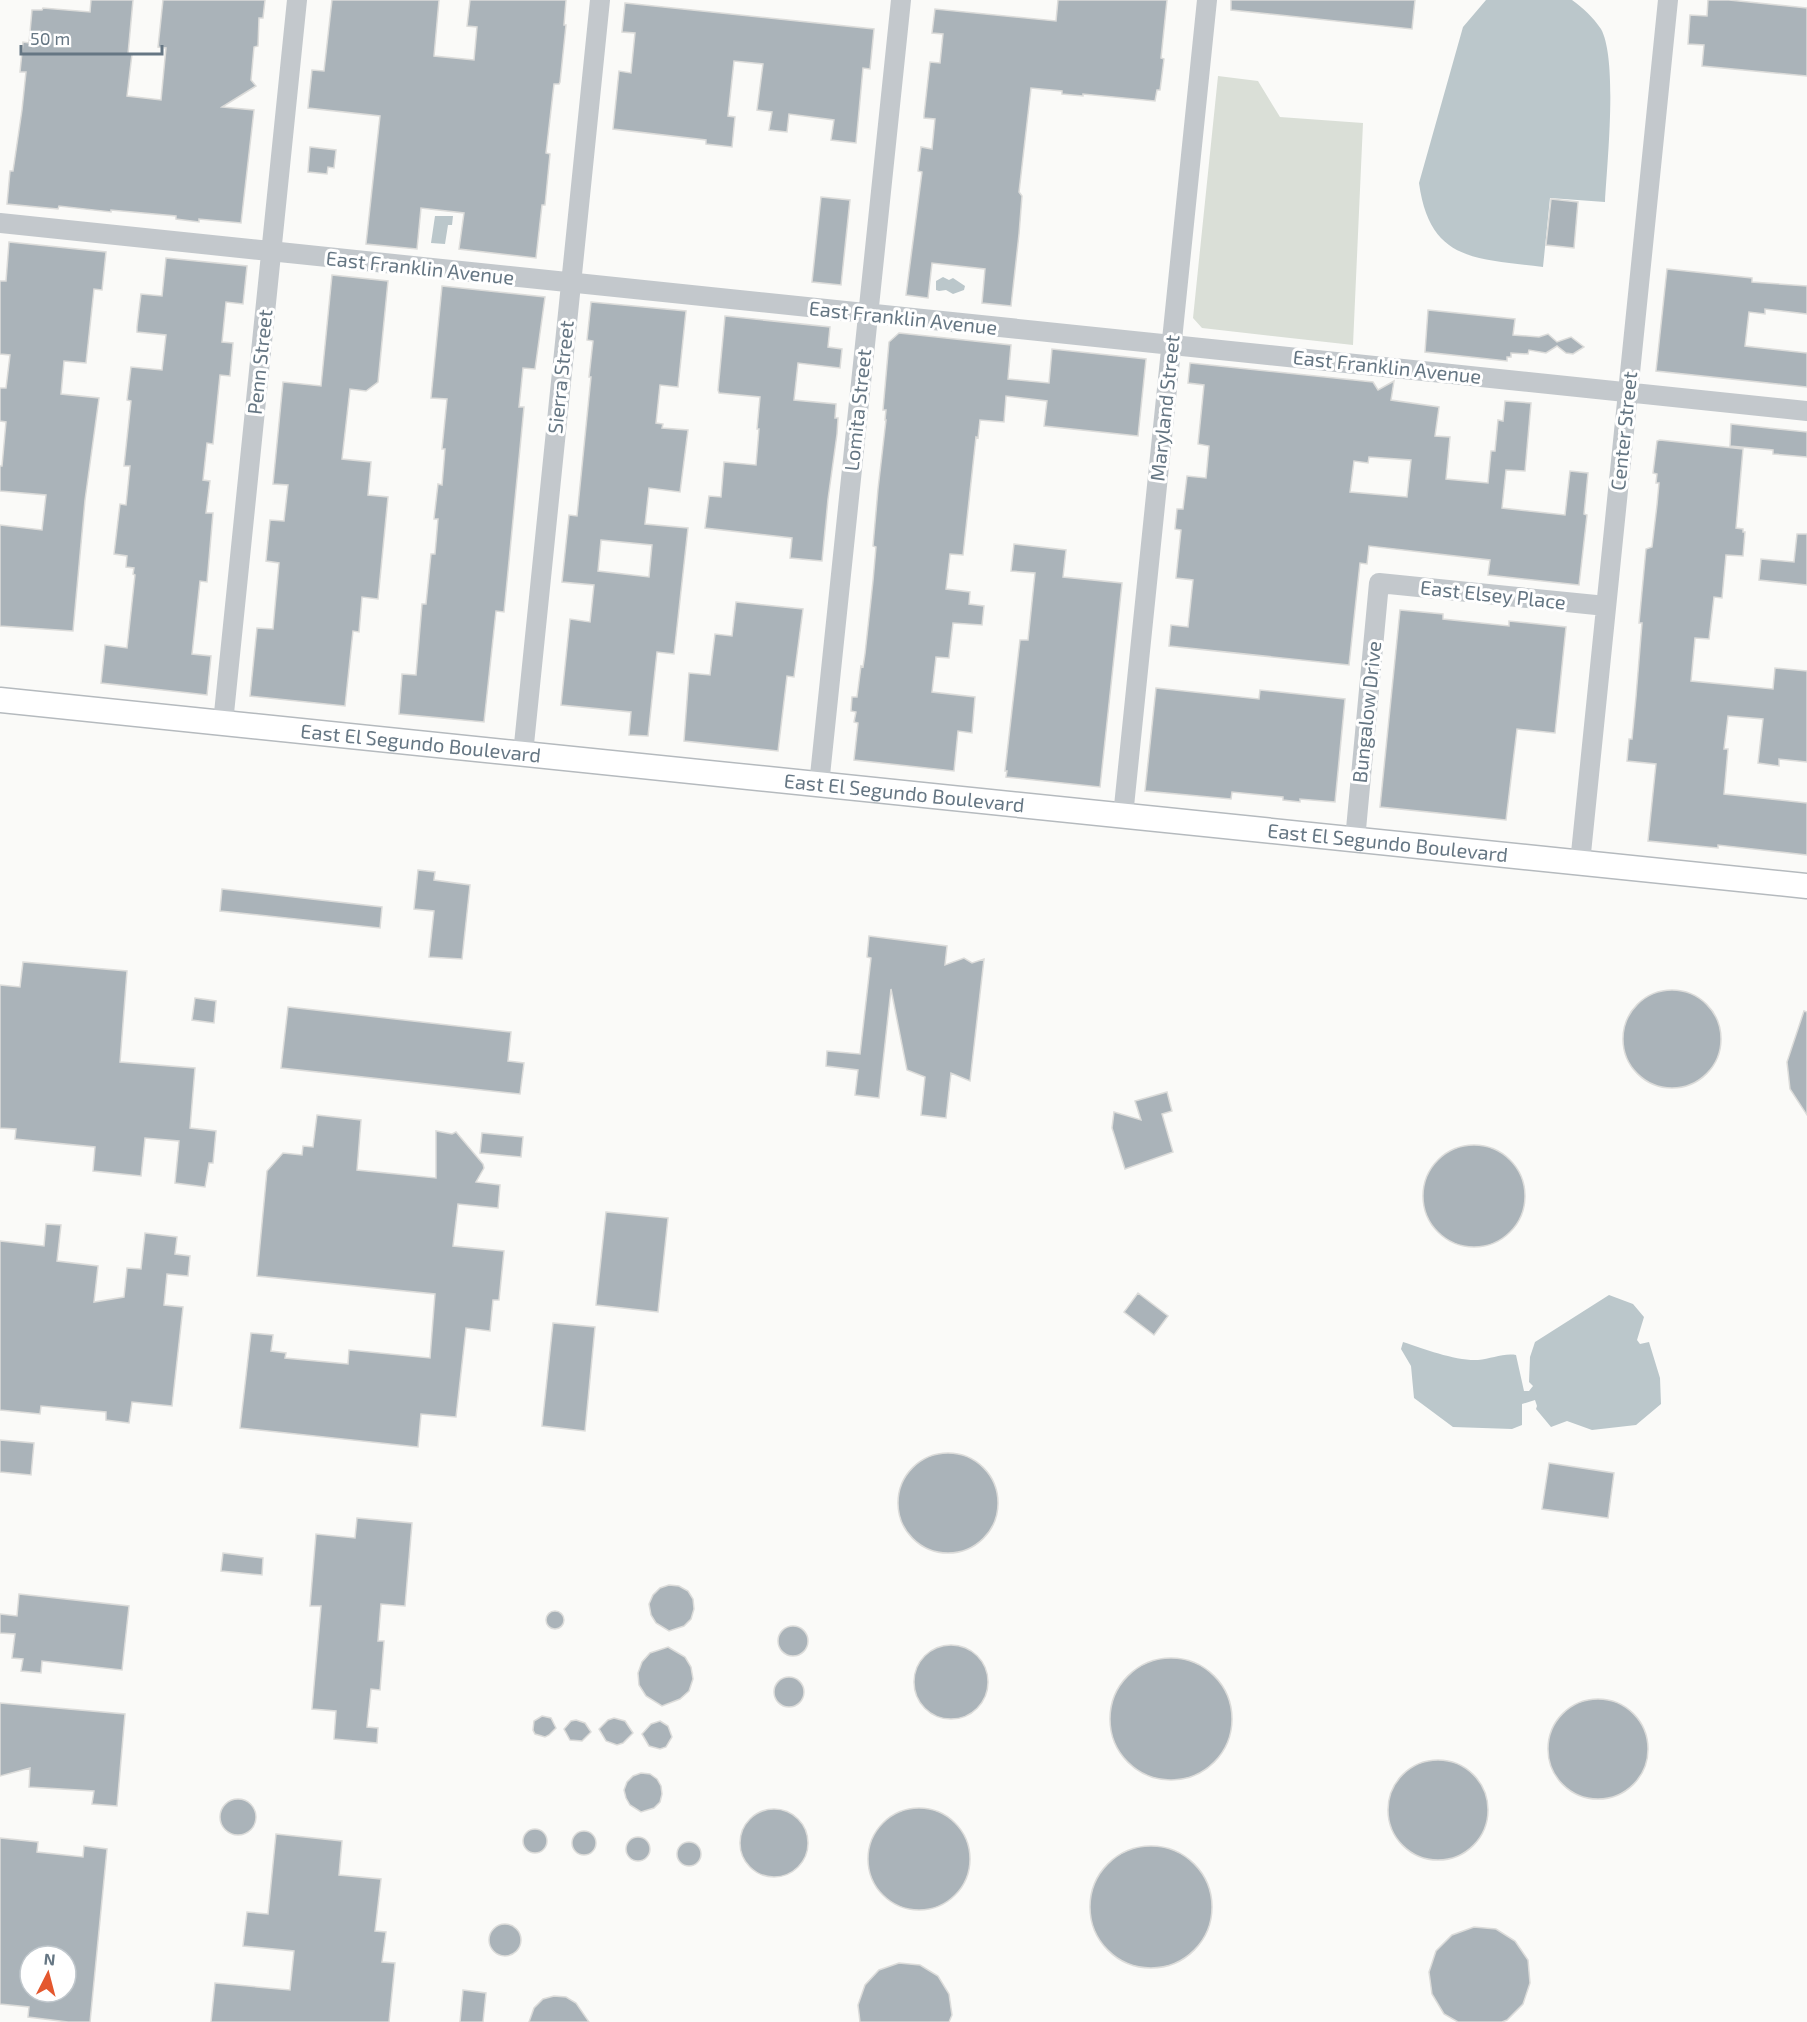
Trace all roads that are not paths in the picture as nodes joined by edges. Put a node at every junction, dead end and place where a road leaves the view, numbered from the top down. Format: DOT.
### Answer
graph roads {
  1 [pos="297,0"];
  2 [pos="600,0"];
  3 [pos="901,0"];
  4 [pos="1206,0"];
  5 [pos="1668,0"];
  6 [pos="0,223"];
  7 [pos="272,252"];
  8 [pos="571,283"];
  9 [pos="868,314"];
  10 [pos="1171,345"];
  11 [pos="1628,393"];
  12 [pos="1807,411"];
  13 [pos="1379,583"];
  14 [pos="1606,606"];
  15 [pos="0,700"];
  16 [pos="223,723"];
  17 [pos="523,754"];
  18 [pos="819,785"];
  19 [pos="1123,816"];
  20 [pos="1355,840"];
  21 [pos="1580,863"];
  22 [pos="1807,886"];
  1 -- 7 [label="street, Penn Street"];
  2 -- 8 [label="street, Sierra Street"];
  3 -- 9 [label="street, Lomita Street"];
  4 -- 10 [label="street, Maryland Street"];
  5 -- 11 [label="street, Center Street"];
  6 -- 7 [label="street, East Franklin Avenue"];
  7 -- 8 [label="street, East Franklin Avenue"];
  7 -- 16 [label="street, Penn Street"];
  8 -- 9 [label="street, East Franklin Avenue"];
  8 -- 17 [label="street, Sierra Street"];
  9 -- 10 [label="street, East Franklin Avenue"];
  9 -- 18 [label="street, Lomita Street"];
  10 -- 11 [label="street, East Franklin Avenue"];
  10 -- 19 [label="street, Maryland Street"];
  11 -- 12 [label="street, East Franklin Avenue"];
  11 -- 14 [label="street, Center Street"];
  13 -- 14 [label="street, East Elsey Place"];
  13 -- 20 [label="street, Bungalow Drive"];
  14 -- 21 [label="street, Center Street"];
  15 -- 16 [label="main road, East El Segundo Boulevard"];
  16 -- 17 [label="main road, East El Segundo Boulevard"];
  17 -- 18 [label="main road, East El Segundo Boulevard"];
  18 -- 19 [label="main road, East El Segundo Boulevard"];
  19 -- 20 [label="main road, East El Segundo Boulevard"];
  20 -- 21 [label="main road, East El Segundo Boulevard"];
  21 -- 22 [label="main road, East El Segundo Boulevard"];
}
